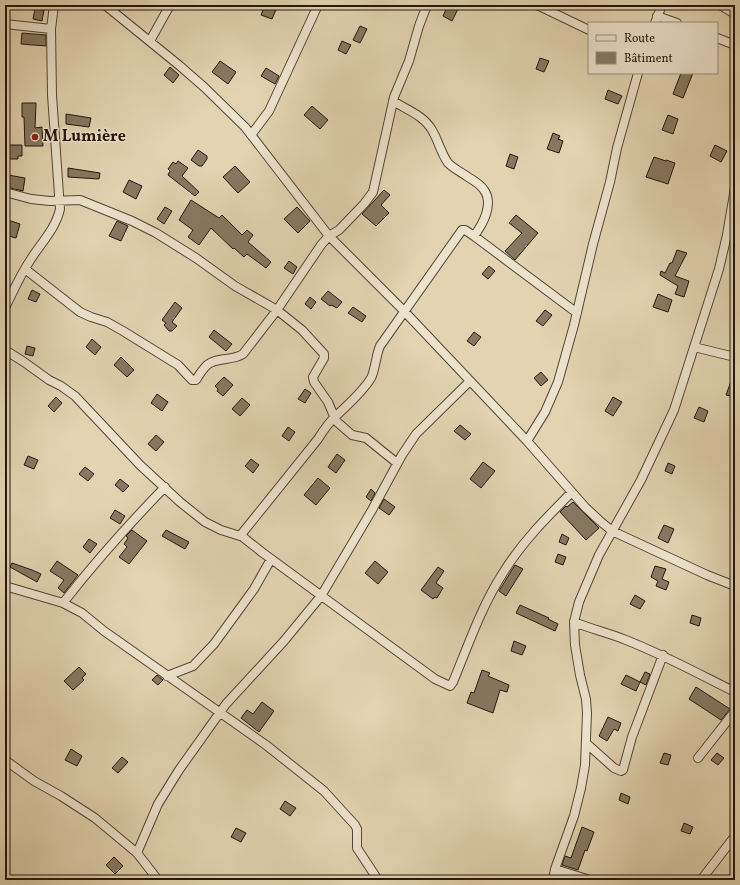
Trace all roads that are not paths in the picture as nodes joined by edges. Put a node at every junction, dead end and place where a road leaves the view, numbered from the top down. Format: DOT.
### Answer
graph roads {
  1 [pos="54,5"];
  2 [pos="105,5"];
  3 [pos="170,5"];
  4 [pos="318,5"];
  5 [pos="427,5"];
  6 [pos="536,5"];
  7 [pos="662,5"];
  8 [pos="720,5"];
  9 [pos="735,14"];
  10 [pos="656,19"];
  11 [pos="672,22"];
  12 [pos="5,24"];
  13 [pos="51,29"];
  14 [pos="588,30"];
  15 [pos="718,38"];
  16 [pos="150,41"];
  17 [pos="735,44"];
  18 [pos="638,74"];
  19 [pos="393,101"];
  20 [pos="251,135"];
  21 [pos="735,188"];
  22 [pos="5,192"];
  23 [pos="59,200"];
  24 [pos="329,236"];
  25 [pos="474,236"];
  26 [pos="24,269"];
  27 [pos="5,308"];
  28 [pos="277,310"];
  29 [pos="404,310"];
  30 [pos="577,313"];
  31 [pos="694,347"];
  32 [pos="5,350"];
  33 [pos="735,357"];
  34 [pos="470,381"];
  35 [pos="335,416"];
  36 [pos="527,441"];
  37 [pos="397,464"];
  38 [pos="165,488"];
  39 [pos="572,492"];
  40 [pos="612,531"];
  41 [pos="242,534"];
  42 [pos="272,559"];
  43 [pos="5,586"];
  44 [pos="735,586"];
  45 [pos="321,596"];
  46 [pos="63,603"];
  47 [pos="574,622"];
  48 [pos="663,655"];
  49 [pos="167,676"];
  50 [pos="735,692"];
  51 [pos="735,711"];
  52 [pos="219,713"];
  53 [pos="586,743"];
  54 [pos="698,758"];
  55 [pos="5,760"];
  56 [pos="735,836"];
  57 [pos="137,853"];
  58 [pos="555,869"];
  59 [pos="158,880"];
  60 [pos="378,880"];
  61 [pos="553,880"];
  62 [pos="590,880"];
  63 [pos="701,880"];
  1 -- 13 [label="street"];
  2 -- 16 [label="street"];
  3 -- 16 [label="street"];
  4 -- 20 [label="street"];
  5 -- 19 [label="street"];
  6 -- 14 [label="street"];
  7 -- 10 [label="street"];
  8 -- 9 [label="street"];
  10 -- 11 [label="street"];
  12 -- 13 [label="street"];
  13 -- 23 [label="street"];
  15 -- 17 [label="street"];
  16 -- 20 [label="street"];
  18 -- 30 [label="street"];
  19 -- 24 [label="street"];
  19 -- 25 [label="street"];
  20 -- 24 [label="street"];
  21 -- 31 [label="street"];
  22 -- 23 [label="street"];
  23 -- 26 [label="street"];
  23 -- 28 [label="street"];
  24 -- 28 [label="street"];
  24 -- 29 [label="street"];
  25 -- 29 [label="street"];
  25 -- 30 [label="street"];
  26 -- 27 [label="street"];
  26 -- 28 [label="street"];
  28 -- 35 [label="street"];
  29 -- 34 [label="street"];
  29 -- 35 [label="street"];
  30 -- 36 [label="street"];
  31 -- 33 [label="street"];
  31 -- 40 [label="street"];
  32 -- 38 [label="street"];
  34 -- 36 [label="street"];
  34 -- 37 [label="street"];
  35 -- 37 [label="street"];
  35 -- 41 [label="street"];
  36 -- 39 [label="street"];
  37 -- 45 [label="street"];
  38 -- 41 [label="street"];
  38 -- 46 [label="street"];
  39 -- 40 [label="street"];
  39 -- 45 [label="street"];
  40 -- 44 [label="street"];
  40 -- 47 [label="street"];
  41 -- 42 [label="street"];
  42 -- 45 [label="street"];
  42 -- 49 [label="street"];
  43 -- 46 [label="street"];
  45 -- 52 [label="street"];
  46 -- 49 [label="street"];
  47 -- 48 [label="street"];
  47 -- 53 [label="street"];
  48 -- 50 [label="street"];
  48 -- 53 [label="street"];
  49 -- 52 [label="street"];
  51 -- 54 [label="street"];
  52 -- 57 [label="street"];
  52 -- 60 [label="street"];
  53 -- 58 [label="street"];
  55 -- 57 [label="street"];
  56 -- 63 [label="street"];
  57 -- 59 [label="street"];
  58 -- 61 [label="street"];
  58 -- 62 [label="street"];
}
